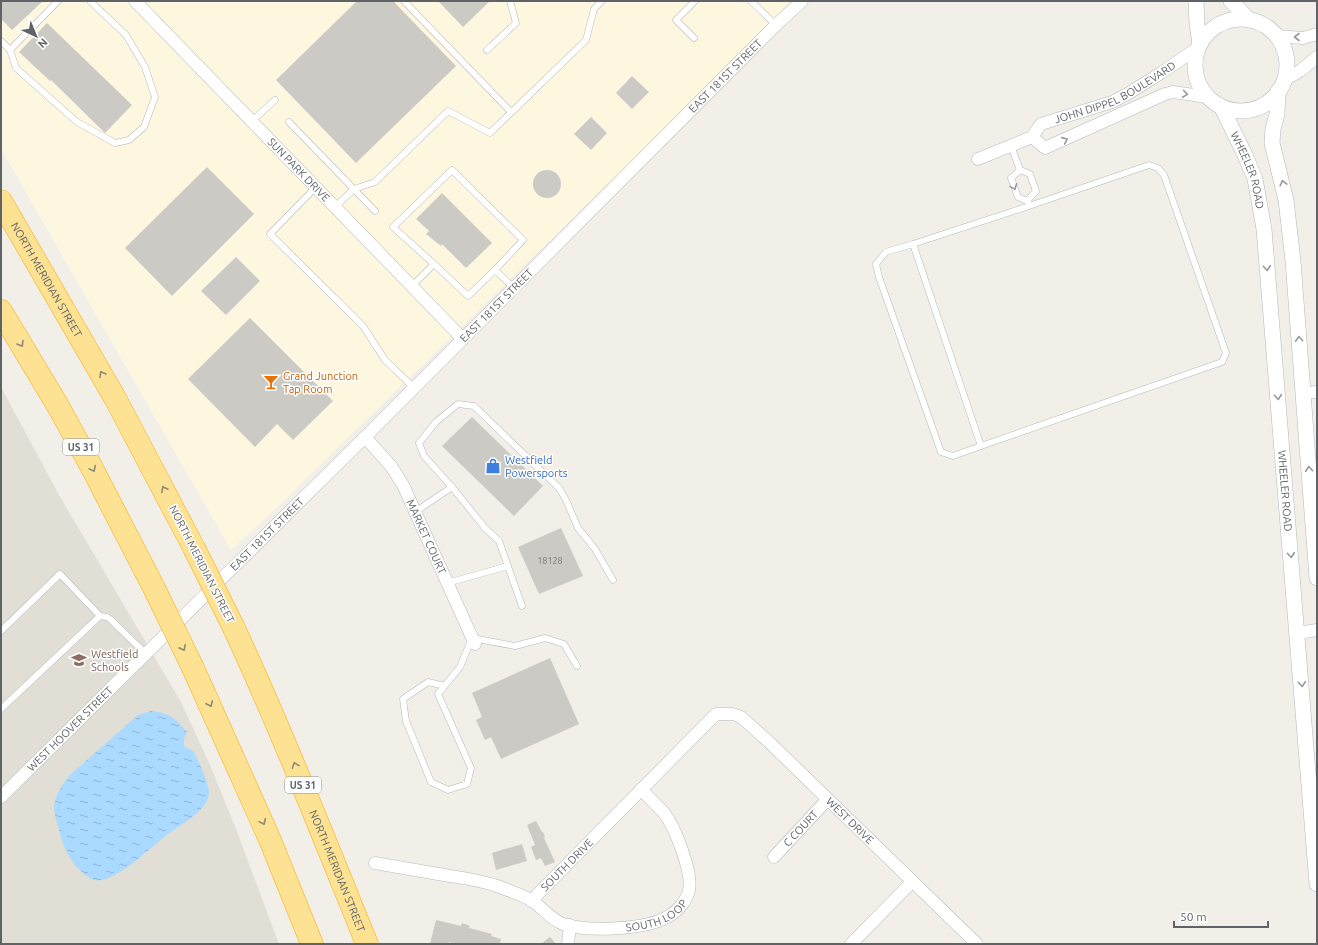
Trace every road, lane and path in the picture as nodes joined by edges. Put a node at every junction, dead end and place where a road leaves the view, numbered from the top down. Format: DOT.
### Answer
graph roads {
  1 [pos="58,1"];
  2 [pos="90,1"];
  3 [pos="135,1"];
  4 [pos="404,1"];
  5 [pos="510,1"];
  6 [pos="602,1"];
  7 [pos="695,1"];
  8 [pos="751,1"];
  9 [pos="802,1"];
  10 [pos="1196,1"];
  11 [pos="1231,1"];
  12 [pos="1249,20"];
  13 [pos="776,25"];
  14 [pos="1317,34"];
  15 [pos="1276,36"];
  16 [pos="694,38"];
  17 [pos="1,41"];
  18 [pos="1200,45"];
  19 [pos="10,50"];
  20 [pos="487,50"];
  21 [pos="1317,57"];
  22 [pos="1281,86"];
  23 [pos="1208,97"];
  24 [pos="275,100"];
  25 [pos="1221,106"];
  26 [pos="511,112"];
  27 [pos="252,121"];
  28 [pos="289,122"];
  29 [pos="1032,137"];
  30 [pos="1011,146"];
  31 [pos="978,159"];
  32 [pos="1020,170"];
  33 [pos="316,187"];
  34 [pos="354,188"];
  35 [pos="1,201"];
  36 [pos="1028,203"];
  37 [pos="335,207"];
  38 [pos="375,211"];
  39 [pos="913,244"];
  40 [pos="434,264"];
  41 [pos="495,270"];
  42 [pos="412,286"];
  43 [pos="514,288"];
  44 [pos="1,311"];
  45 [pos="463,339"];
  46 [pos="414,388"];
  47 [pos="1310,393"];
  48 [pos="365,437"];
  49 [pos="981,446"];
  50 [pos="452,487"];
  51 [pos="415,512"];
  52 [pos="508,566"];
  53 [pos="1317,578"];
  54 [pos="613,580"];
  55 [pos="447,583"];
  56 [pos="522,606"];
  57 [pos="191,610"];
  58 [pos="100,616"];
  59 [pos="1317,630"];
  60 [pos="1,631"];
  61 [pos="1298,633"];
  62 [pos="473,641"];
  63 [pos="146,654"];
  64 [pos="577,666"];
  65 [pos="445,686"];
  66 [pos="1,709"];
  67 [pos="716,714"];
  68 [pos="640,789"];
  69 [pos="1,797"];
  70 [pos="827,800"];
  71 [pos="774,857"];
  72 [pos="375,863"];
  73 [pos="912,882"];
  74 [pos="1317,884"];
  75 [pos="531,900"];
  76 [pos="570,925"];
  77 [pos="312,944"];
  78 [pos="367,944"];
  79 [pos="568,944"];
  80 [pos="850,944"];
  81 [pos="976,944"];
  1 -- 19 [label="lane"];
  2 -- 19 [label="lane"];
  3 -- 27 [label="street, SUN PARK DRIVE"];
  4 -- 26 [label="lane"];
  5 -- 20 [label="lane"];
  6 -- 26 [label="lane"];
  7 -- 16 [label="lane"];
  8 -- 13 [label="lane"];
  9 -- 13 [label="street, EAST 181ST STREET"];
  10 -- 18 [label="street"];
  11 -- 12 [label="street"];
  12 -- 15 [label="street"];
  12 -- 18 [label="street"];
  13 -- 43 [label="street, EAST 181ST STREET"];
  14 -- 15 [label="street, one-way"];
  15 -- 22 [label="street"];
  17 -- 19 [label="lane"];
  18 -- 23 [label="street"];
  18 -- 29 [label="street, JOHN DIPPEL BOULEVARD"];
  21 -- 22 [label="street"];
  22 -- 25 [label="street"];
  47 -- 22 [label="street, one-way"];
  23 -- 25 [label="street"];
  29 -- 23 [label="street, one-way"];
  24 -- 27 [label="lane"];
  25 -- 61 [label="street, WHEELER ROAD, one-way"];
  26 -- 34 [label="lane"];
  27 -- 33 [label="street, SUN PARK DRIVE"];
  28 -- 34 [label="lane"];
  29 -- 30 [label="street, JOHN DIPPEL BOULEVARD"];
  30 -- 31 [label="street, JOHN DIPPEL BOULEVARD"];
  30 -- 32 [label="lane"];
  32 -- 36 [label="lane"];
  32 -- 36 [label="lane, one-way"];
  33 -- 37 [label="street, SUN PARK DRIVE"];
  33 -- 46 [label="lane"];
  34 -- 37 [label="lane"];
  34 -- 38 [label="lane"];
  78 -- 35 [label="highway, NORTH MERIDIAN STREET / US 31, one-way, bridge"];
  36 -- 39 [label="lane"];
  36 -- 49 [label="lane"];
  37 -- 42 [label="street, SUN PARK DRIVE"];
  39 -- 49 [label="lane"];
  39 -- 49 [label="lane"];
  40 -- 41 [label="lane"];
  40 -- 41 [label="lane"];
  40 -- 42 [label="lane"];
  41 -- 43 [label="lane"];
  42 -- 45 [label="street, SUN PARK DRIVE"];
  43 -- 45 [label="street, EAST 181ST STREET"];
  44 -- 77 [label="highway, US 31, one-way, bridge"];
  45 -- 46 [label="street, EAST 181ST STREET"];
  46 -- 48 [label="street, EAST 181ST STREET"];
  53 -- 47 [label="street, one-way"];
  48 -- 51 [label="street, MARKET COURT"];
  48 -- 57 [label="street, EAST 181ST STREET"];
  50 -- 51 [label="lane"];
  50 -- 52 [label="lane"];
  50 -- 54 [label="lane"];
  51 -- 55 [label="street, MARKET COURT"];
  52 -- 55 [label="lane"];
  52 -- 56 [label="lane"];
  55 -- 62 [label="street, MARKET COURT"];
  57 -- 63 [label="street, WEST HOOVER STREET"];
  58 -- 60 [label="lane"];
  58 -- 63 [label="lane"];
  58 -- 66 [label="lane"];
  59 -- 61 [label="street"];
  61 -- 74 [label="street, WHEELER ROAD, one-way"];
  62 -- 64 [label="lane"];
  62 -- 65 [label="lane"];
  63 -- 69 [label="street, WEST HOOVER STREET"];
  65 -- 65 [label="lane"];
  67 -- 68 [label="street, SOUTH DRIVE"];
  67 -- 70 [label="street, WEST DRIVE"];
  68 -- 75 [label="street, SOUTH DRIVE"];
  68 -- 76 [label="street, SOUTH LOOP"];
  70 -- 71 [label="street, C COURT"];
  70 -- 73 [label="street, WEST DRIVE"];
  72 -- 75 [label="street"];
  73 -- 80 [label="street"];
  73 -- 81 [label="street, WEST DRIVE"];
  75 -- 76 [label="street, SOUTH LOOP"];
  76 -- 79 [label="street"];
}
